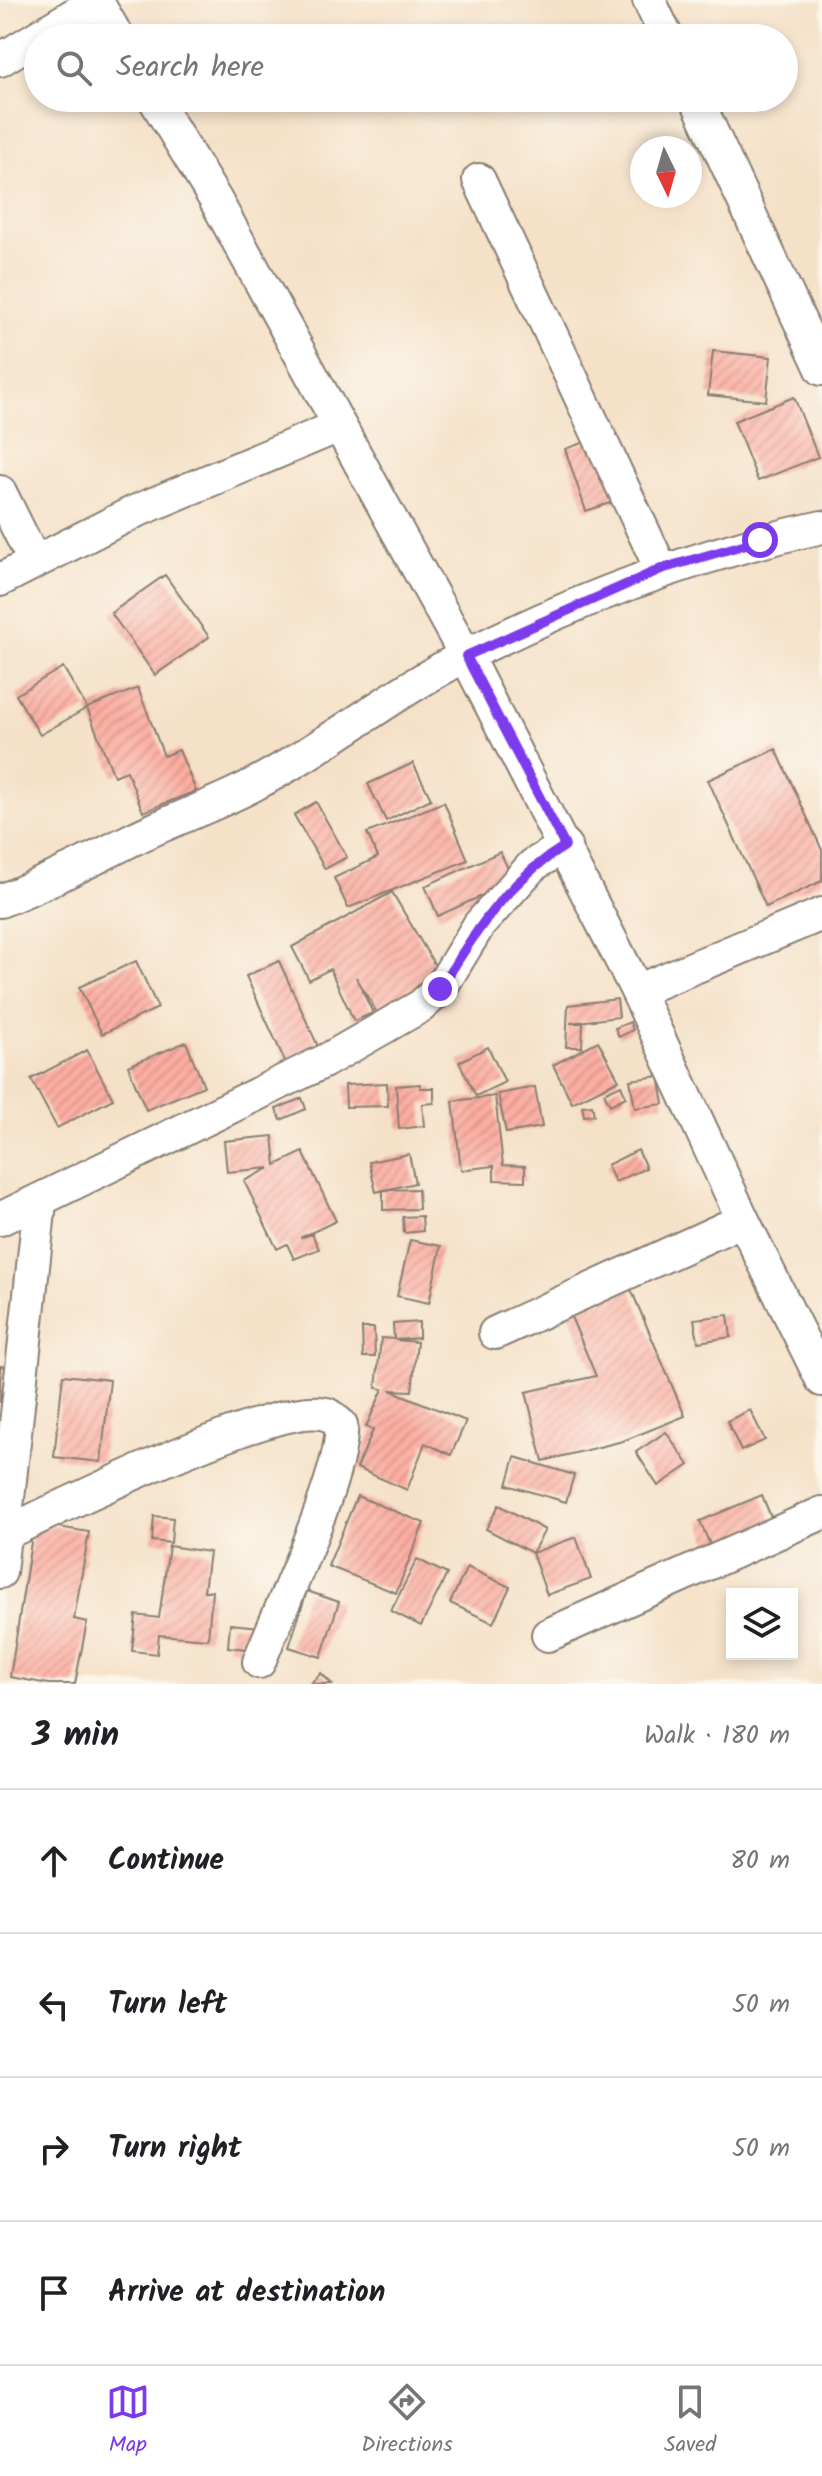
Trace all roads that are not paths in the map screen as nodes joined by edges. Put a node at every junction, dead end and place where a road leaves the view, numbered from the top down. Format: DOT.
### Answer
graph roads {
  1 [pos="649,0"];
  2 [pos="96,1"];
  3 [pos="59,24"];
  4 [pos="110,24"];
  5 [pos="660,24"];
  6 [pos="24,45"];
  7 [pos="0,60"];
  8 [pos="162,112"];
  9 [pos="703,112"];
  10 [pos="479,180"];
  11 [pos="822,369"];
  12 [pos="339,426"];
  13 [pos="0,492"];
  14 [pos="822,527"];
  15 [pos="34,561"];
  16 [pos="661,569"];
  17 [pos="0,580"];
  18 [pos="466,656"];
  19 [pos="565,846"];
  20 [pos="0,901"];
  21 [pos="822,914"];
  22 [pos="637,991"];
  23 [pos="40,1202"];
  24 [pos="0,1219"];
  25 [pos="743,1220"];
  26 [pos="495,1333"];
  27 [pos="822,1380"];
  28 [pos="822,1513"];
  29 [pos="4,1534"];
  30 [pos="0,1572"];
  31 [pos="548,1635"];
  32 [pos="259,1662"];
  1 -- 5 [label="street"];
  2 -- 3 [label="street"];
  2 -- 4 [label="street"];
  6 -- 7 [label="street"];
  8 -- 12 [label="street"];
  9 -- 11 [label="street"];
  10 -- 16 [label="street"];
  12 -- 15 [label="street"];
  12 -- 18 [label="street"];
  13 -- 15 [label="street"];
  14 -- 16 [label="street"];
  15 -- 17 [label="street"];
  16 -- 18 [label="street"];
  18 -- 19 [label="street"];
  18 -- 20 [label="street"];
  19 -- 22 [label="street"];
  19 -- 23 [label="street"];
  21 -- 22 [label="street"];
  22 -- 25 [label="street"];
  23 -- 24 [label="street"];
  23 -- 29 [label="street"];
  25 -- 26 [label="street"];
  25 -- 27 [label="street"];
  28 -- 31 [label="street"];
  29 -- 30 [label="street"];
  29 -- 32 [label="street"];
}
